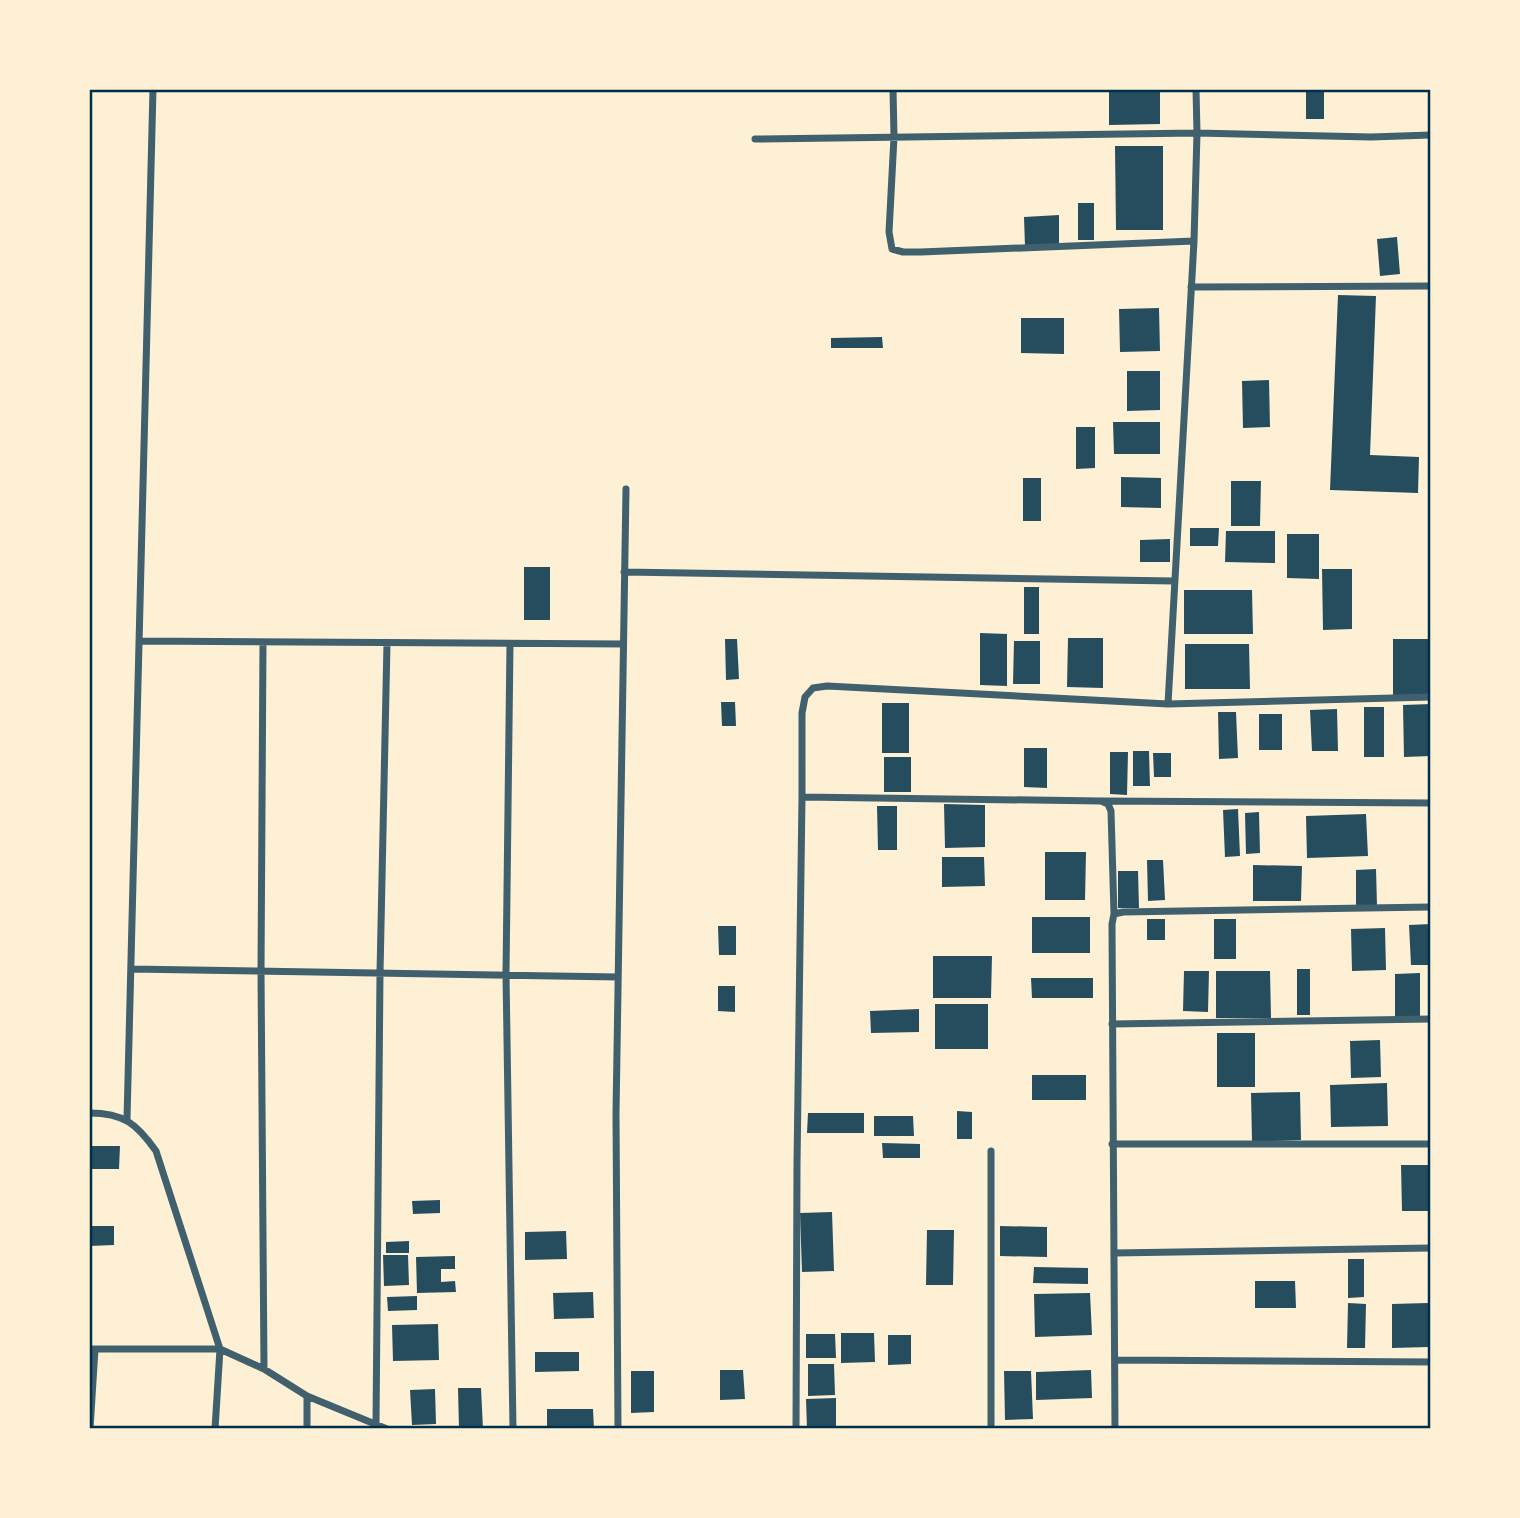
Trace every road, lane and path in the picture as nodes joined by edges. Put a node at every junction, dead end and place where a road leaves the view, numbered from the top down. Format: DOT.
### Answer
graph roads {
  1 [pos="153,89"];
  2 [pos="893,89"];
  3 [pos="1196,89"];
  4 [pos="1197,133"];
  5 [pos="1431,135"];
  6 [pos="894,137"];
  7 [pos="755,139"];
  8 [pos="1194,241"];
  9 [pos="1431,286"];
  10 [pos="1191,287"];
  11 [pos="626,489"];
  12 [pos="624,572"];
  13 [pos="1174,581"];
  14 [pos="139,641"];
  15 [pos="263,642"];
  16 [pos="387,643"];
  17 [pos="623,643"];
  18 [pos="510,644"];
  19 [pos="1431,697"];
  20 [pos="1168,704"];
  21 [pos="802,797"];
  22 [pos="1101,801"];
  23 [pos="1431,803"];
  24 [pos="1431,907"];
  25 [pos="1114,914"];
  26 [pos="131,969"];
  27 [pos="261,971"];
  28 [pos="380,973"];
  29 [pos="506,974"];
  30 [pos="618,977"];
  31 [pos="1431,1019"];
  32 [pos="1112,1024"];
  33 [pos="89,1113"];
  34 [pos="127,1119"];
  35 [pos="1112,1144"];
  36 [pos="1431,1144"];
  37 [pos="991,1151"];
  38 [pos="1431,1248"];
  39 [pos="1114,1253"];
  40 [pos="92,1349"];
  41 [pos="220,1349"];
  42 [pos="1115,1360"];
  43 [pos="1431,1362"];
  44 [pos="264,1369"];
  45 [pos="307,1396"];
  46 [pos="376,1424"];
  47 [pos="90,1429"];
  48 [pos="215,1429"];
  49 [pos="307,1429"];
  50 [pos="387,1429"];
  51 [pos="513,1429"];
  52 [pos="618,1429"];
  53 [pos="796,1429"];
  54 [pos="990,1429"];
  55 [pos="1115,1429"];
  1 -- 14 [label="street"];
  2 -- 6 [label="street"];
  3 -- 4 [label="street"];
  4 -- 5 [label="street"];
  4 -- 6 [label="street"];
  4 -- 8 [label="street"];
  6 -- 7 [label="street"];
  6 -- 8 [label="street"];
  8 -- 10 [label="street"];
  9 -- 10 [label="street"];
  10 -- 13 [label="street"];
  11 -- 12 [label="street"];
  12 -- 13 [label="street"];
  12 -- 17 [label="street"];
  13 -- 20 [label="street"];
  14 -- 15 [label="street"];
  14 -- 26 [label="street"];
  15 -- 16 [label="street"];
  15 -- 27 [label="street"];
  16 -- 18 [label="street"];
  16 -- 28 [label="street"];
  17 -- 18 [label="street"];
  17 -- 30 [label="street"];
  18 -- 29 [label="street"];
  19 -- 20 [label="street"];
  20 -- 21 [label="street"];
  21 -- 22 [label="street"];
  21 -- 53 [label="street"];
  22 -- 23 [label="street"];
  22 -- 25 [label="street"];
  24 -- 25 [label="street"];
  25 -- 32 [label="street"];
  26 -- 27 [label="street"];
  26 -- 34 [label="street"];
  27 -- 28 [label="street"];
  27 -- 44 [label="street"];
  28 -- 29 [label="street"];
  28 -- 46 [label="street"];
  29 -- 30 [label="street"];
  29 -- 51 [label="street"];
  30 -- 52 [label="street"];
  31 -- 32 [label="street"];
  32 -- 35 [label="street"];
  33 -- 34 [label="street"];
  34 -- 41 [label="street"];
  35 -- 36 [label="street"];
  35 -- 39 [label="street"];
  37 -- 54 [label="street"];
  38 -- 39 [label="street"];
  39 -- 42 [label="street"];
  40 -- 41 [label="street"];
  40 -- 47 [label="street"];
  41 -- 44 [label="street"];
  41 -- 48 [label="street"];
  42 -- 43 [label="street"];
  42 -- 55 [label="street"];
  44 -- 45 [label="street"];
  45 -- 46 [label="street"];
  45 -- 49 [label="street"];
  46 -- 50 [label="street"];
}
